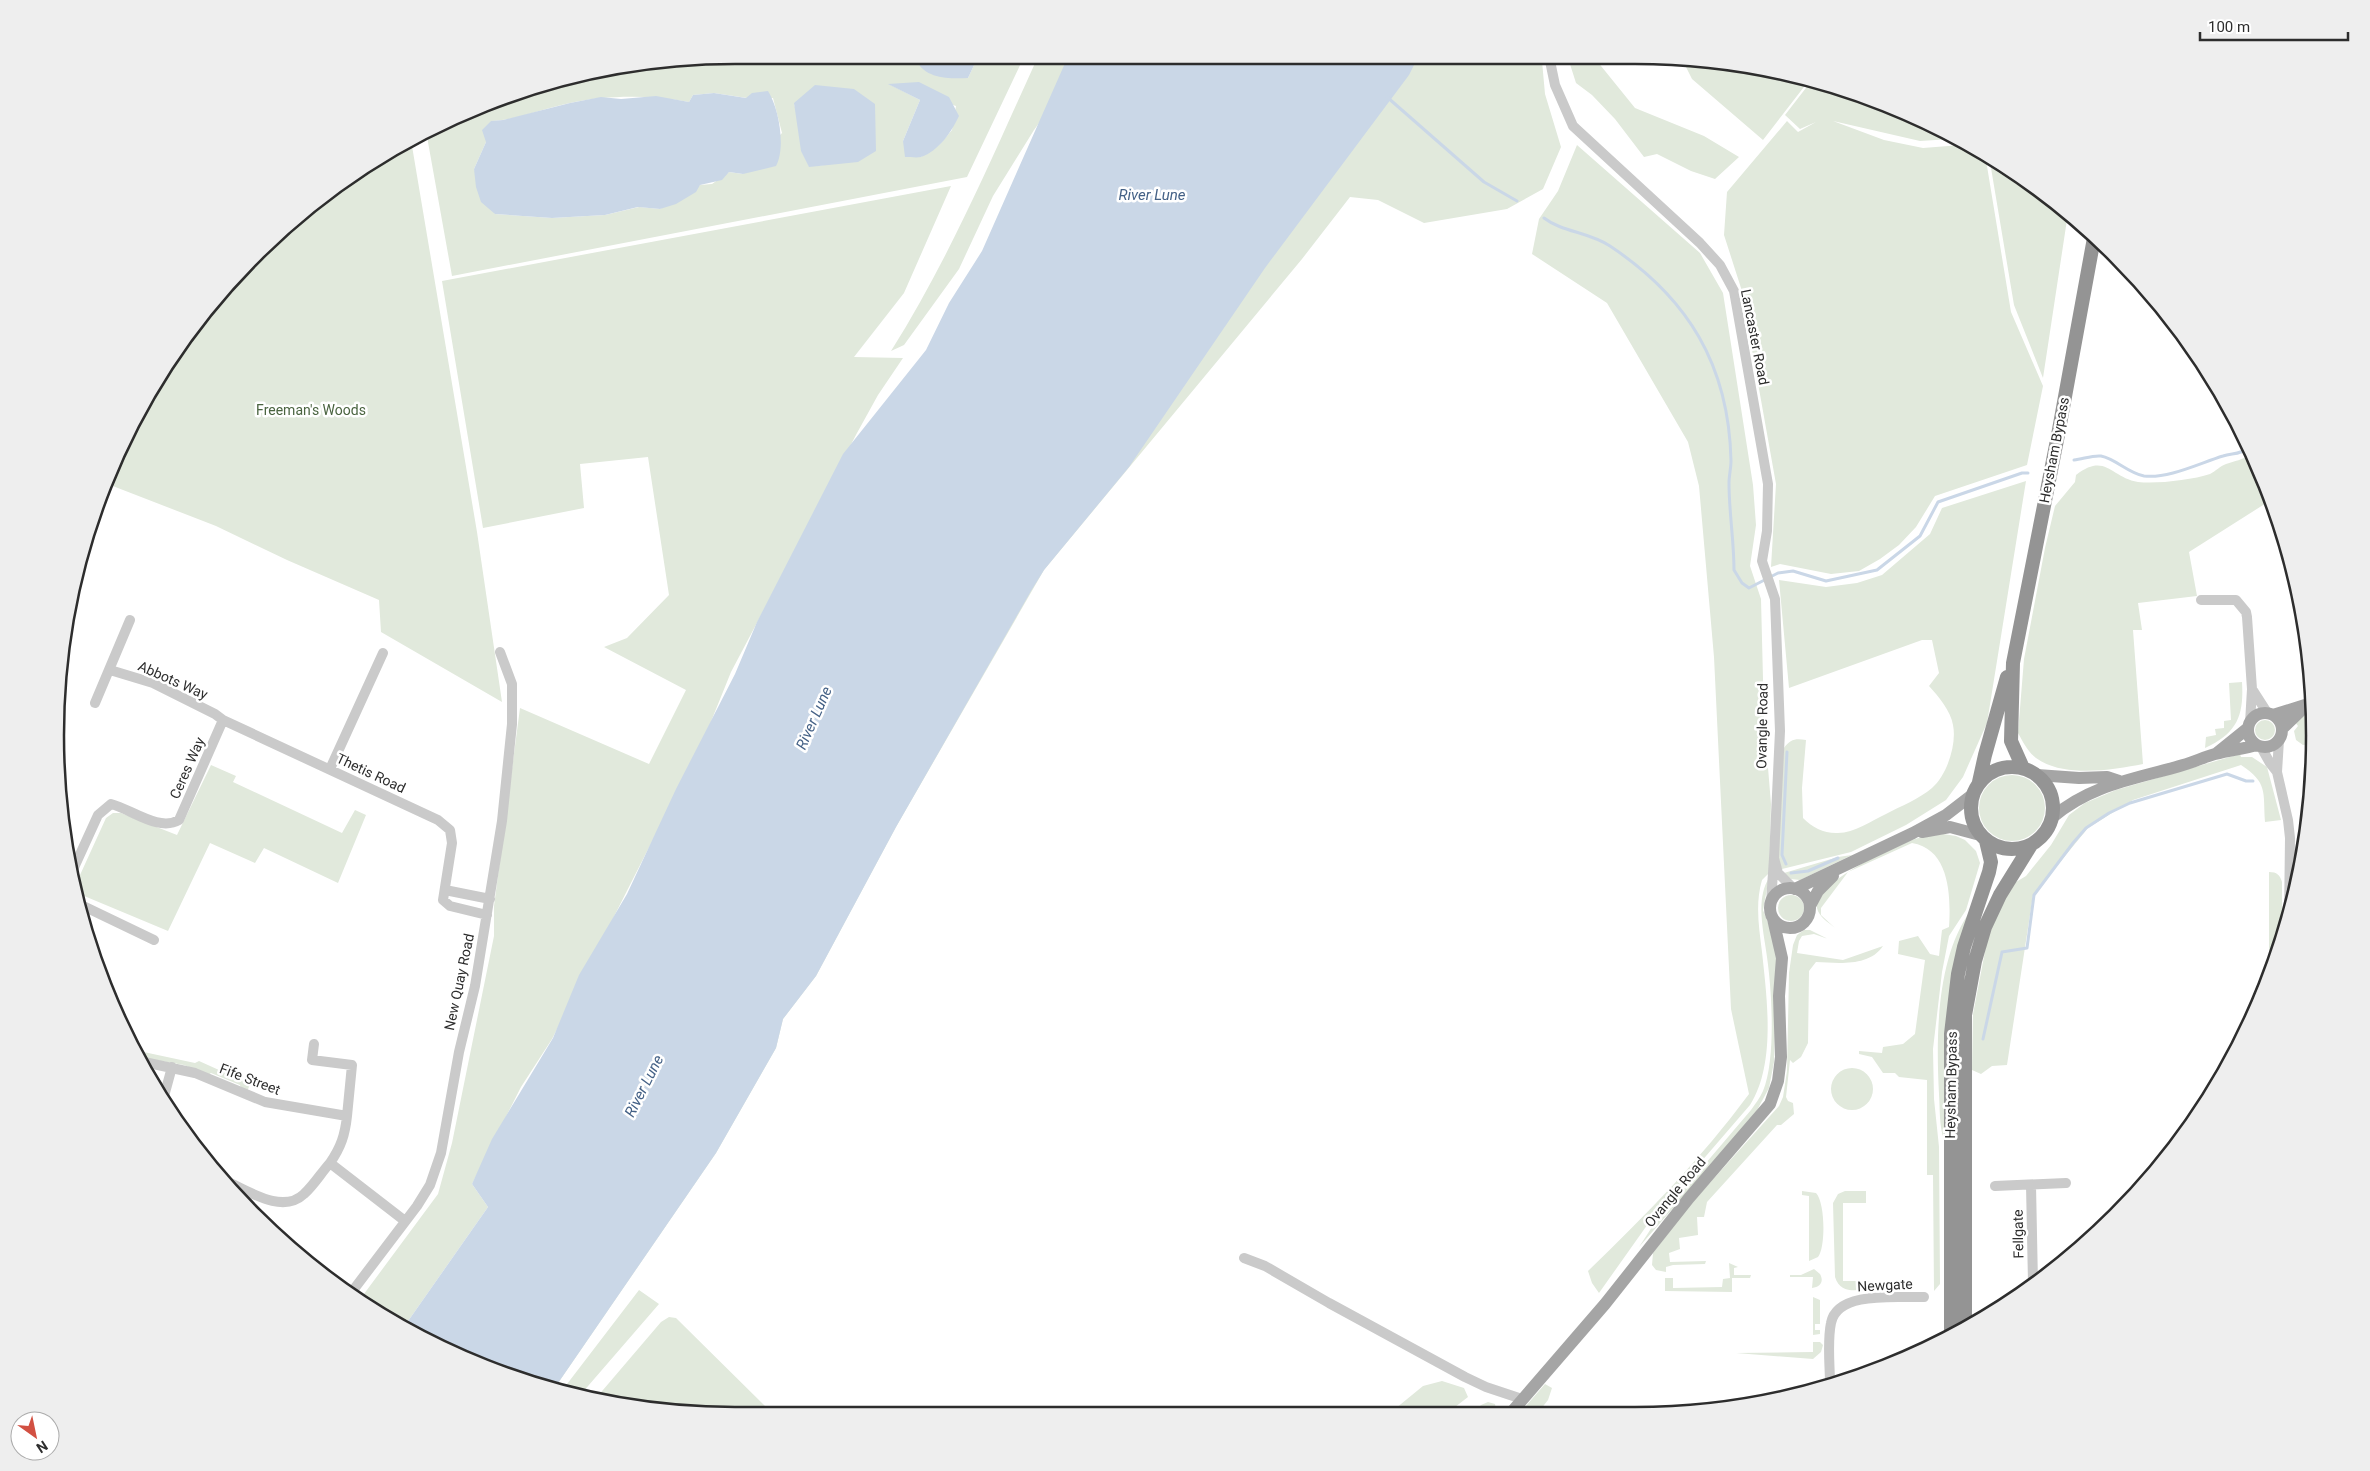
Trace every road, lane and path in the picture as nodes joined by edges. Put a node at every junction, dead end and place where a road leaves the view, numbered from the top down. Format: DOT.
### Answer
graph roads {
  1 [pos="1551,64"];
  2 [pos="2093,245"];
  3 [pos="1763,567"];
  4 [pos="2201,600"];
  5 [pos="130,620"];
  6 [pos="500,652"];
  7 [pos="383,653"];
  8 [pos="2013,663"];
  9 [pos="110,670"];
  10 [pos="2252,689"];
  11 [pos="95,703"];
  12 [pos="2305,704"];
  13 [pos="2305,706"];
  14 [pos="2270,714"];
  15 [pos="223,720"];
  16 [pos="2249,725"];
  17 [pos="2280,734"];
  18 [pos="2259,746"];
  19 [pos="2217,753"];
  20 [pos="2023,768"];
  21 [pos="330,769"];
  22 [pos="2277,772"];
  23 [pos="2037,775"];
  24 [pos="2119,781"];
  25 [pos="1979,782"];
  26 [pos="1972,795"];
  27 [pos="2052,816"];
  28 [pos="1912,834"];
  29 [pos="1983,838"];
  30 [pos="2031,845"];
  31 [pos="1774,858"];
  32 [pos="76,863"];
  33 [pos="1847,866"];
  34 [pos="2289,885"];
  35 [pos="1795,889"];
  36 [pos="446,890"];
  37 [pos="490,899"];
  38 [pos="1772,902"];
  39 [pos="1810,906"];
  40 [pos="87,908"];
  41 [pos="487,915"];
  42 [pos="1773,919"];
  43 [pos="1798,926"];
  44 [pos="154,940"];
  45 [pos="1782,958"];
  46 [pos="314,1044"];
  47 [pos="150,1063"];
  48 [pos="172,1067"];
  49 [pos="166,1090"];
  50 [pos="347,1116"];
  51 [pos="330,1163"];
  52 [pos="2066,1183"];
  53 [pos="2031,1185"];
  54 [pos="238,1186"];
  55 [pos="1995,1186"];
  56 [pos="405,1221"];
  57 [pos="1244,1258"];
  58 [pos="2033,1276"];
  59 [pos="354,1288"];
  60 [pos="1924,1297"];
  61 [pos="1965,1320"];
  62 [pos="1951,1328"];
  63 [pos="1830,1378"];
  64 [pos="1522,1400"];
  65 [pos="1516,1407"];
  1 -- 3 [label="street, Lancaster Road"];
  2 -- 8 [label="highway, Heysham Bypass"];
  3 -- 31 [label="street, Ovangle Road"];
  4 -- 10 [label="street"];
  5 -- 9 [label="street"];
  6 -- 37 [label="street, New Quay Road"];
  7 -- 21 [label="street"];
  8 -- 20 [label="highway, Heysham Bypass"];
  8 -- 25 [label="highway, Heysham Bypass"];
  9 -- 11 [label="street"];
  9 -- 15 [label="street, Abbots Way"];
  10 -- 14 [label="street"];
  10 -- 16 [label="street"];
  12 -- 14 [label="main road"];
  13 -- 17 [label="main road"];
  14 -- 16 [label="main road"];
  14 -- 17 [label="main road"];
  15 -- 21 [label="street, Thetis Road"];
  15 -- 32 [label="street, Ceres Way"];
  16 -- 18 [label="main road"];
  16 -- 19 [label="main road"];
  17 -- 18 [label="main road"];
  17 -- 22 [label="street"];
  18 -- 19 [label="main road"];
  18 -- 22 [label="street"];
  19 -- 24 [label="main road"];
  20 -- 23 [label="highway"];
  20 -- 25 [label="highway"];
  21 -- 36 [label="street, Thetis Road"];
  22 -- 34 [label="street"];
  23 -- 24 [label="main road"];
  23 -- 27 [label="highway"];
  24 -- 27 [label="main road"];
  25 -- 26 [label="highway"];
  26 -- 28 [label="main road"];
  26 -- 29 [label="highway"];
  27 -- 30 [label="highway"];
  28 -- 29 [label="main road"];
  28 -- 33 [label="main road"];
  29 -- 30 [label="highway"];
  29 -- 62 [label="highway, Heysham Bypass"];
  30 -- 61 [label="highway, Heysham Bypass"];
  31 -- 35 [label="street, Ovangle Road"];
  31 -- 38 [label="street, Ovangle Road"];
  33 -- 35 [label="main road"];
  33 -- 39 [label="main road"];
  35 -- 38 [label="main road"];
  35 -- 39 [label="main road"];
  36 -- 37 [label="street"];
  36 -- 41 [label="street"];
  37 -- 41 [label="street, New Quay Road"];
  38 -- 42 [label="main road"];
  39 -- 43 [label="main road"];
  40 -- 44 [label="street"];
  41 -- 56 [label="street, New Quay Road"];
  42 -- 43 [label="main road"];
  42 -- 45 [label="main road, Ovangle Road"];
  43 -- 45 [label="main road, Ovangle Road"];
  45 -- 64 [label="main road, Ovangle Road"];
  46 -- 50 [label="street"];
  47 -- 48 [label="street, Fife Street"];
  48 -- 49 [label="street"];
  48 -- 50 [label="street, Fife Street"];
  50 -- 51 [label="street"];
  51 -- 54 [label="street"];
  51 -- 56 [label="street"];
  52 -- 53 [label="street"];
  53 -- 55 [label="street"];
  53 -- 58 [label="street, Fellgate"];
  56 -- 59 [label="street, New Quay Road"];
  57 -- 64 [label="street"];
  60 -- 63 [label="street, Newgate"];
  64 -- 65 [label="main road, Ovangle Road"];
}
